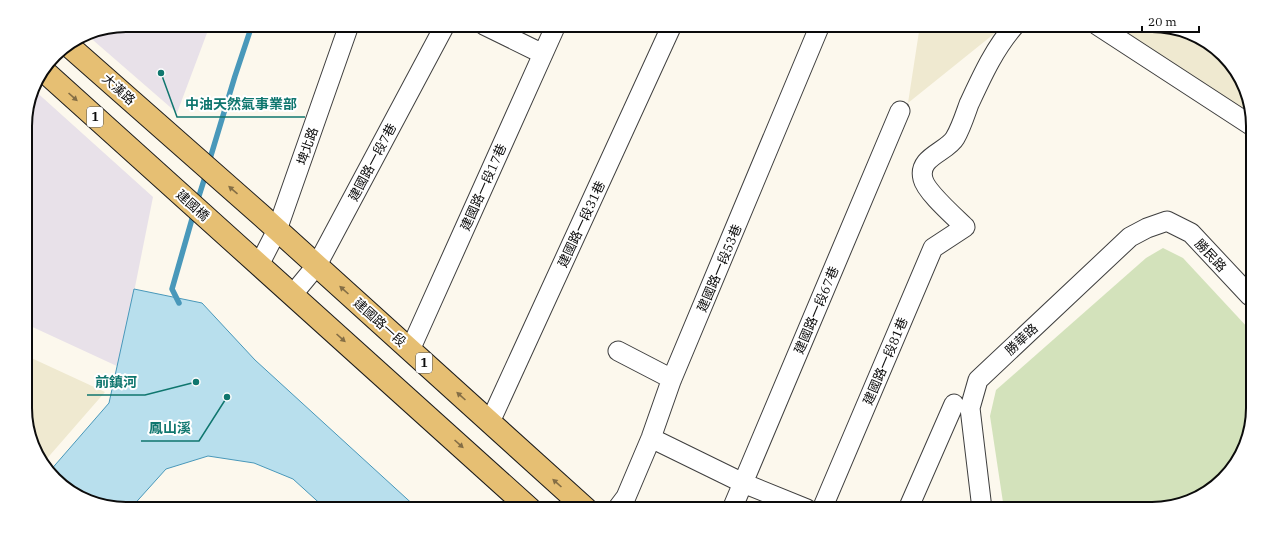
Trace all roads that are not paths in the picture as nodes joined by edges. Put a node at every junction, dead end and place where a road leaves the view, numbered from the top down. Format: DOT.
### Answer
graph roads {
  1 [pos="346,32"];
  2 [pos="441,32"];
  3 [pos="498,32"];
  4 [pos="553,32"];
  5 [pos="669,32"];
  6 [pos="817,32"];
  7 [pos="1009,32"];
  8 [pos="1108,32"];
  9 [pos="73,49"];
  10 [pos="543,54"];
  11 [pos="48,74"];
  12 [pos="900,111"];
  13 [pos="1246,122"];
  14 [pos="1167,221"];
  15 [pos="270,223"];
  16 [pos="259,264"];
  17 [pos="317,265"];
  18 [pos="1246,292"];
  19 [pos="293,294"];
  20 [pos="410,350"];
  21 [pos="618,351"];
  22 [pos="672,379"];
  23 [pos="954,404"];
  24 [pos="490,422"];
  25 [pos="651,438"];
  26 [pos="743,483"];
  27 [pos="522,502"];
  28 [pos="578,502"];
  29 [pos="622,502"];
  30 [pos="735,502"];
  31 [pos="790,502"];
  32 [pos="825,502"];
  33 [pos="911,502"];
  34 [pos="981,502"];
  1 -- 15 [label="street, 埤北路"];
  2 -- 17 [label="street, 建國路一段7巷"];
  3 -- 10 [label="street"];
  4 -- 10 [label="street, 建國路一段17巷"];
  5 -- 24 [label="street, 建國路一段31巷"];
  6 -- 22 [label="street, 建國路一段53巷"];
  7 -- 32 [label="street, 建國路一段81巷"];
  8 -- 13 [label="street"];
  15 -- 9 [label="main road, 大漢路 / 1, one-way"];
  10 -- 20 [label="street, 建國路一段17巷"];
  11 -- 16 [label="main road, 建國橋 / 1, one-way"];
  12 -- 26 [label="street, 建國路一段67巷"];
  14 -- 18 [label="street, 勝民路"];
  14 -- 34 [label="street, 勝華路"];
  15 -- 16 [label="street, 埤北路"];
  15 -- 17 [label="main road, 建國路一段 / 1"];
  16 -- 19 [label="main road, 1"];
  17 -- 19 [label="street, 建國路一段7巷"];
  20 -- 17 [label="main road, 建國路一段 / 1, one-way"];
  19 -- 27 [label="main road, 1, one-way"];
  24 -- 20 [label="main road, 建國路一段 / 1, one-way"];
  21 -- 22 [label="street"];
  22 -- 25 [label="street, 建國路一段53巷"];
  23 -- 33 [label="street"];
  28 -- 24 [label="main road, 建國路一段 / 1, one-way"];
  25 -- 26 [label="street"];
  25 -- 29 [label="street, 建國路一段53巷"];
  26 -- 30 [label="street, 建國路一段67巷"];
  26 -- 31 [label="street"];
}
